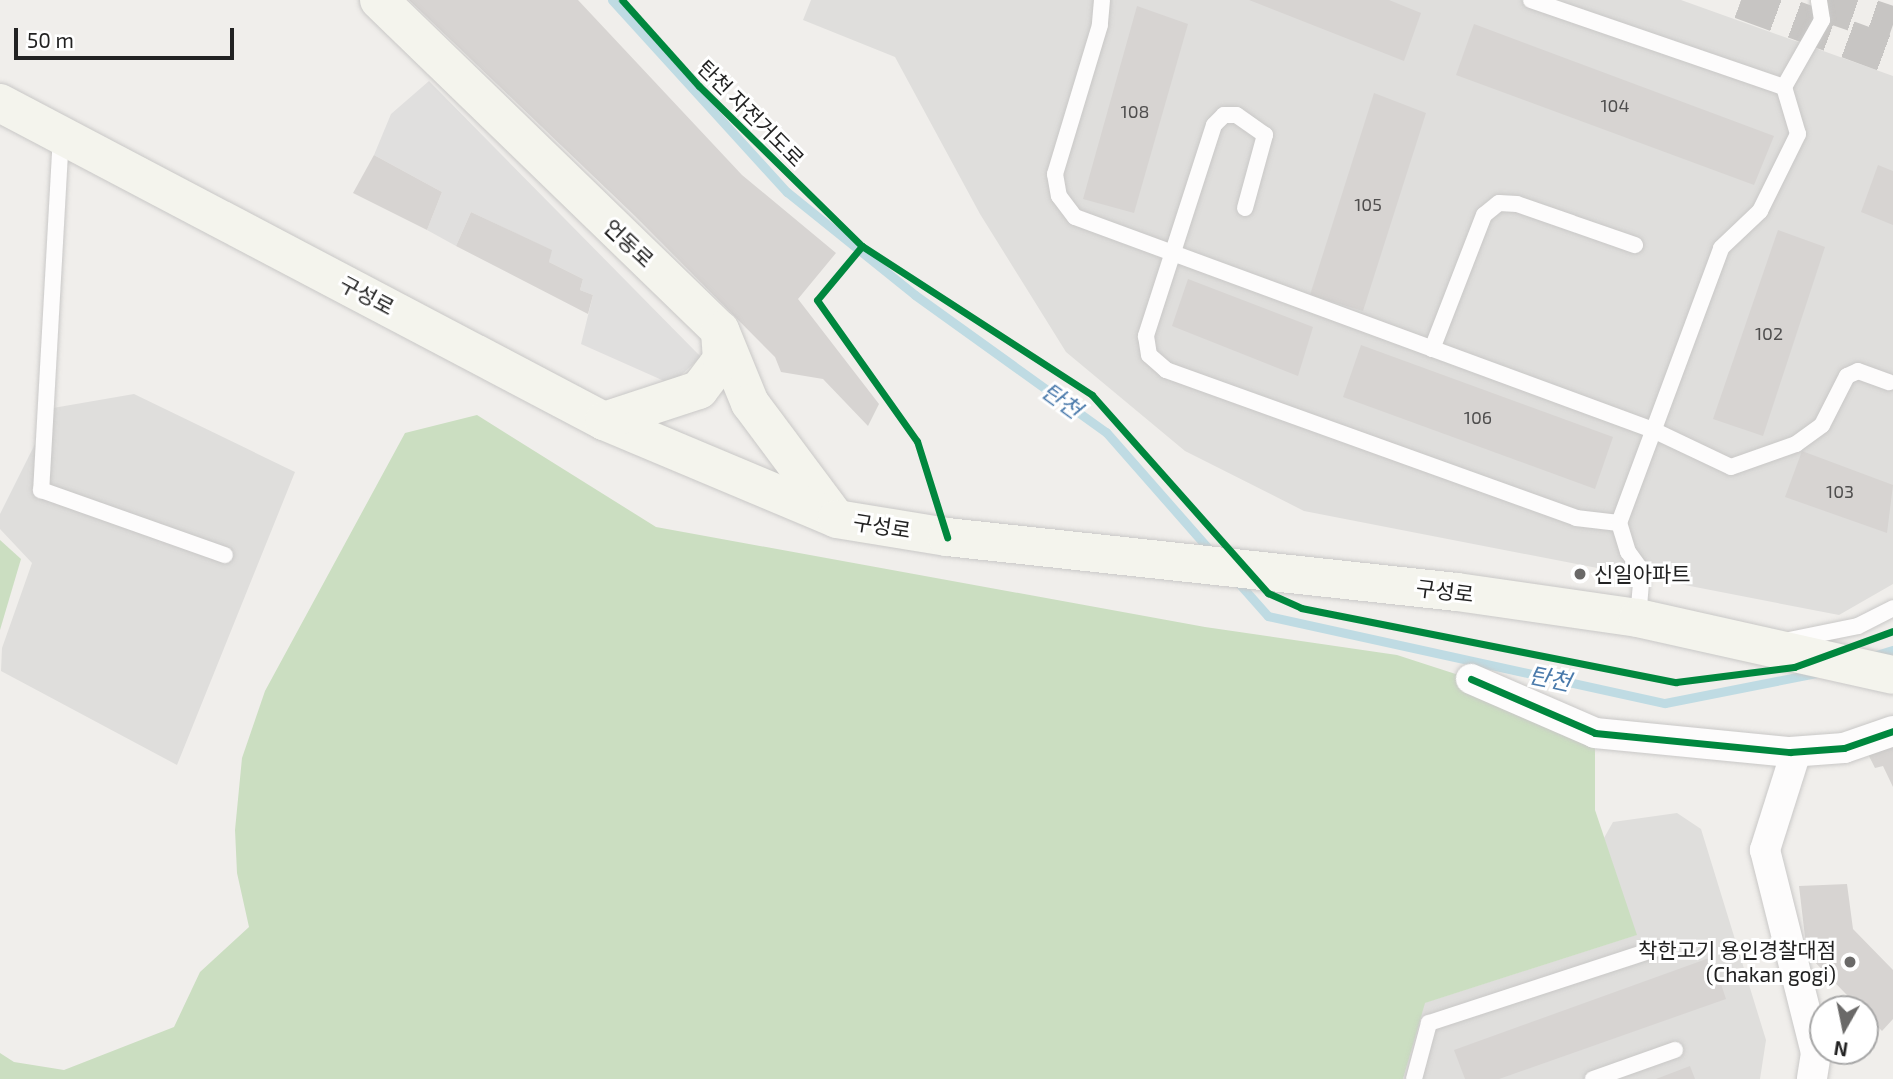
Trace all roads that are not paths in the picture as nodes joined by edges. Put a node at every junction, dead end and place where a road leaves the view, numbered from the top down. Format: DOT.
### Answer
graph roads {
  1 [pos="379,0"];
  2 [pos="1102,0"];
  3 [pos="1531,0"];
  4 [pos="1819,0"];
  5 [pos="1784,88"];
  6 [pos="0,103"];
  7 [pos="62,132"];
  8 [pos="1245,208"];
  9 [pos="1635,245"];
  10 [pos="1171,252"];
  11 [pos="720,330"];
  12 [pos="1432,349"];
  13 [pos="1889,382"];
  14 [pos="604,421"];
  15 [pos="1653,430"];
  16 [pos="837,519"];
  17 [pos="1619,523"];
  18 [pos="225,555"];
  19 [pos="1893,608"];
  20 [pos="1638,618"];
  21 [pos="1769,647"];
  22 [pos="1893,676"];
  23 [pos="1471,679"];
  24 [pos="1893,730"];
  25 [pos="1796,752"];
  26 [pos="1653,950"];
  27 [pos="1675,1050"];
  28 [pos="1414,1079"];
  29 [pos="1593,1079"];
  30 [pos="1812,1079"];
  1 -- 11 [label="main road, 언동로"];
  2 -- 10 [label="lane"];
  3 -- 5 [label="lane"];
  4 -- 5 [label="lane"];
  5 -- 15 [label="lane"];
  6 -- 7 [label="main road, 구성로"];
  7 -- 14 [label="main road, 구성로"];
  7 -- 18 [label="lane"];
  8 -- 10 [label="lane"];
  9 -- 12 [label="lane"];
  10 -- 12 [label="lane"];
  10 -- 17 [label="lane"];
  11 -- 14 [label="main road"];
  11 -- 16 [label="main road, 언동로"];
  12 -- 15 [label="lane"];
  13 -- 15 [label="lane"];
  14 -- 16 [label="main road, 구성로"];
  15 -- 17 [label="lane"];
  16 -- 20 [label="main road, 구성로"];
  17 -- 20 [label="lane"];
  19 -- 21 [label="lane"];
  20 -- 21 [label="main road, 구성로"];
  21 -- 22 [label="main road, 구성로"];
  23 -- 25 [label="street"];
  24 -- 25 [label="street"];
  25 -- 30 [label="street"];
  26 -- 28 [label="lane"];
  27 -- 29 [label="lane"];
}
